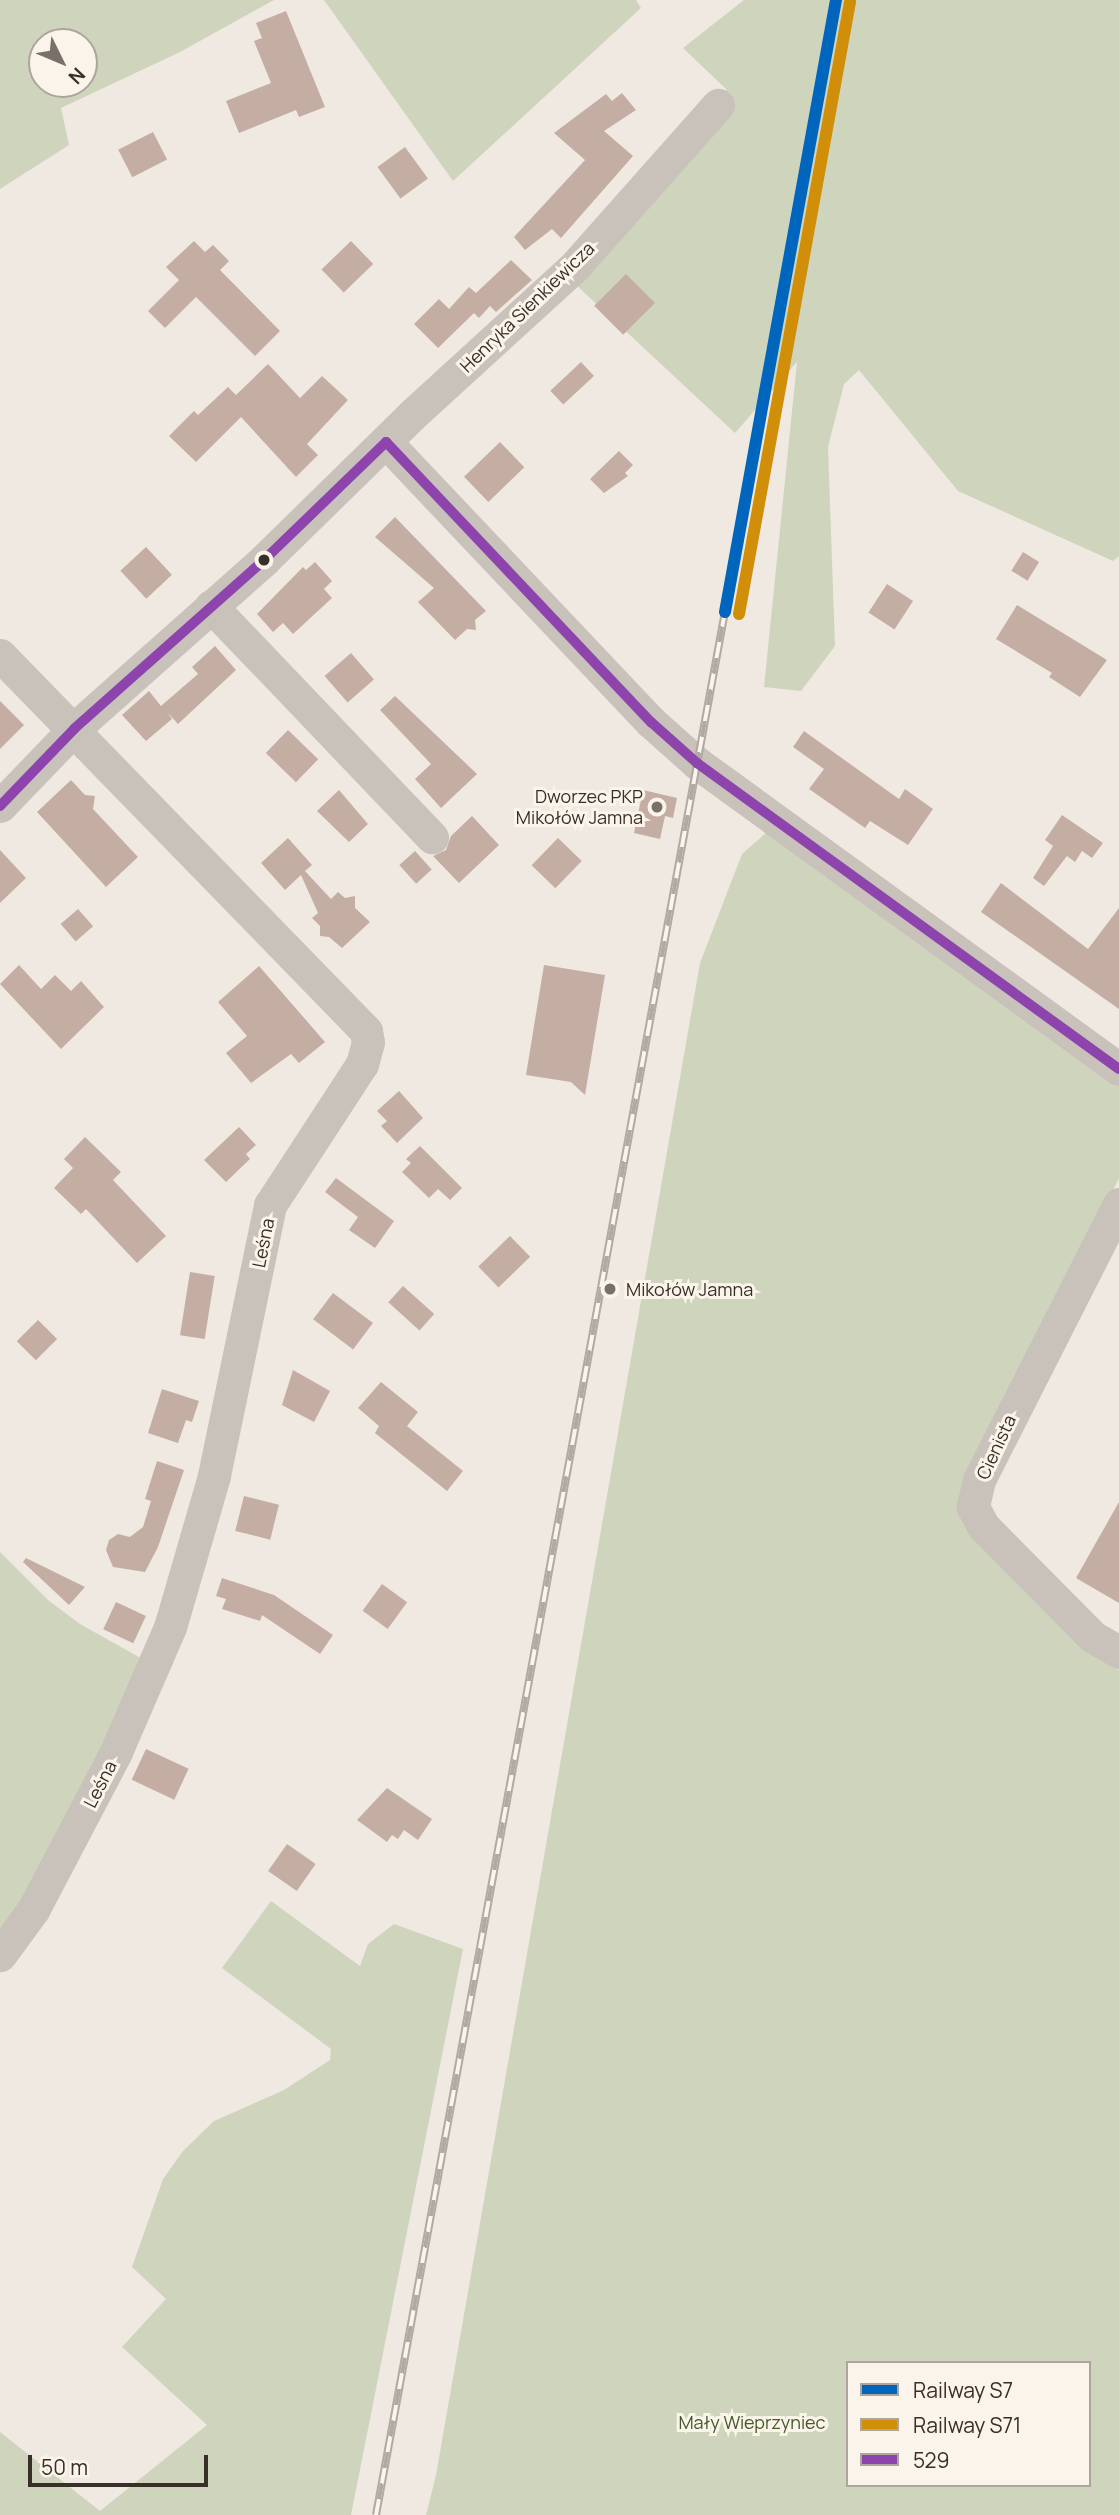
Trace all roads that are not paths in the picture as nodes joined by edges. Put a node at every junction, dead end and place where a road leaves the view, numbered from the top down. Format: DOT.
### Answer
graph roads {
  1 [pos="718,105"];
  2 [pos="386,442"];
  3 [pos="211,606"];
  4 [pos="0,655"];
  5 [pos="75,727"];
  6 [pos="0,806"];
  7 [pos="432,837"];
  8 [pos="1119,1069"];
  9 [pos="1119,1204"];
  10 [pos="1119,1652"];
  11 [pos="0,1955"];
  1 -- 2 [label="street, Henryka Sienkiewicza"];
  2 -- 3 [label="street"];
  2 -- 8 [label="street"];
  3 -- 5 [label="street"];
  3 -- 7 [label="street"];
  4 -- 5 [label="street, Leśna"];
  5 -- 6 [label="street"];
  5 -- 11 [label="street, Leśna"];
  9 -- 10 [label="street, Cienista"];
}
